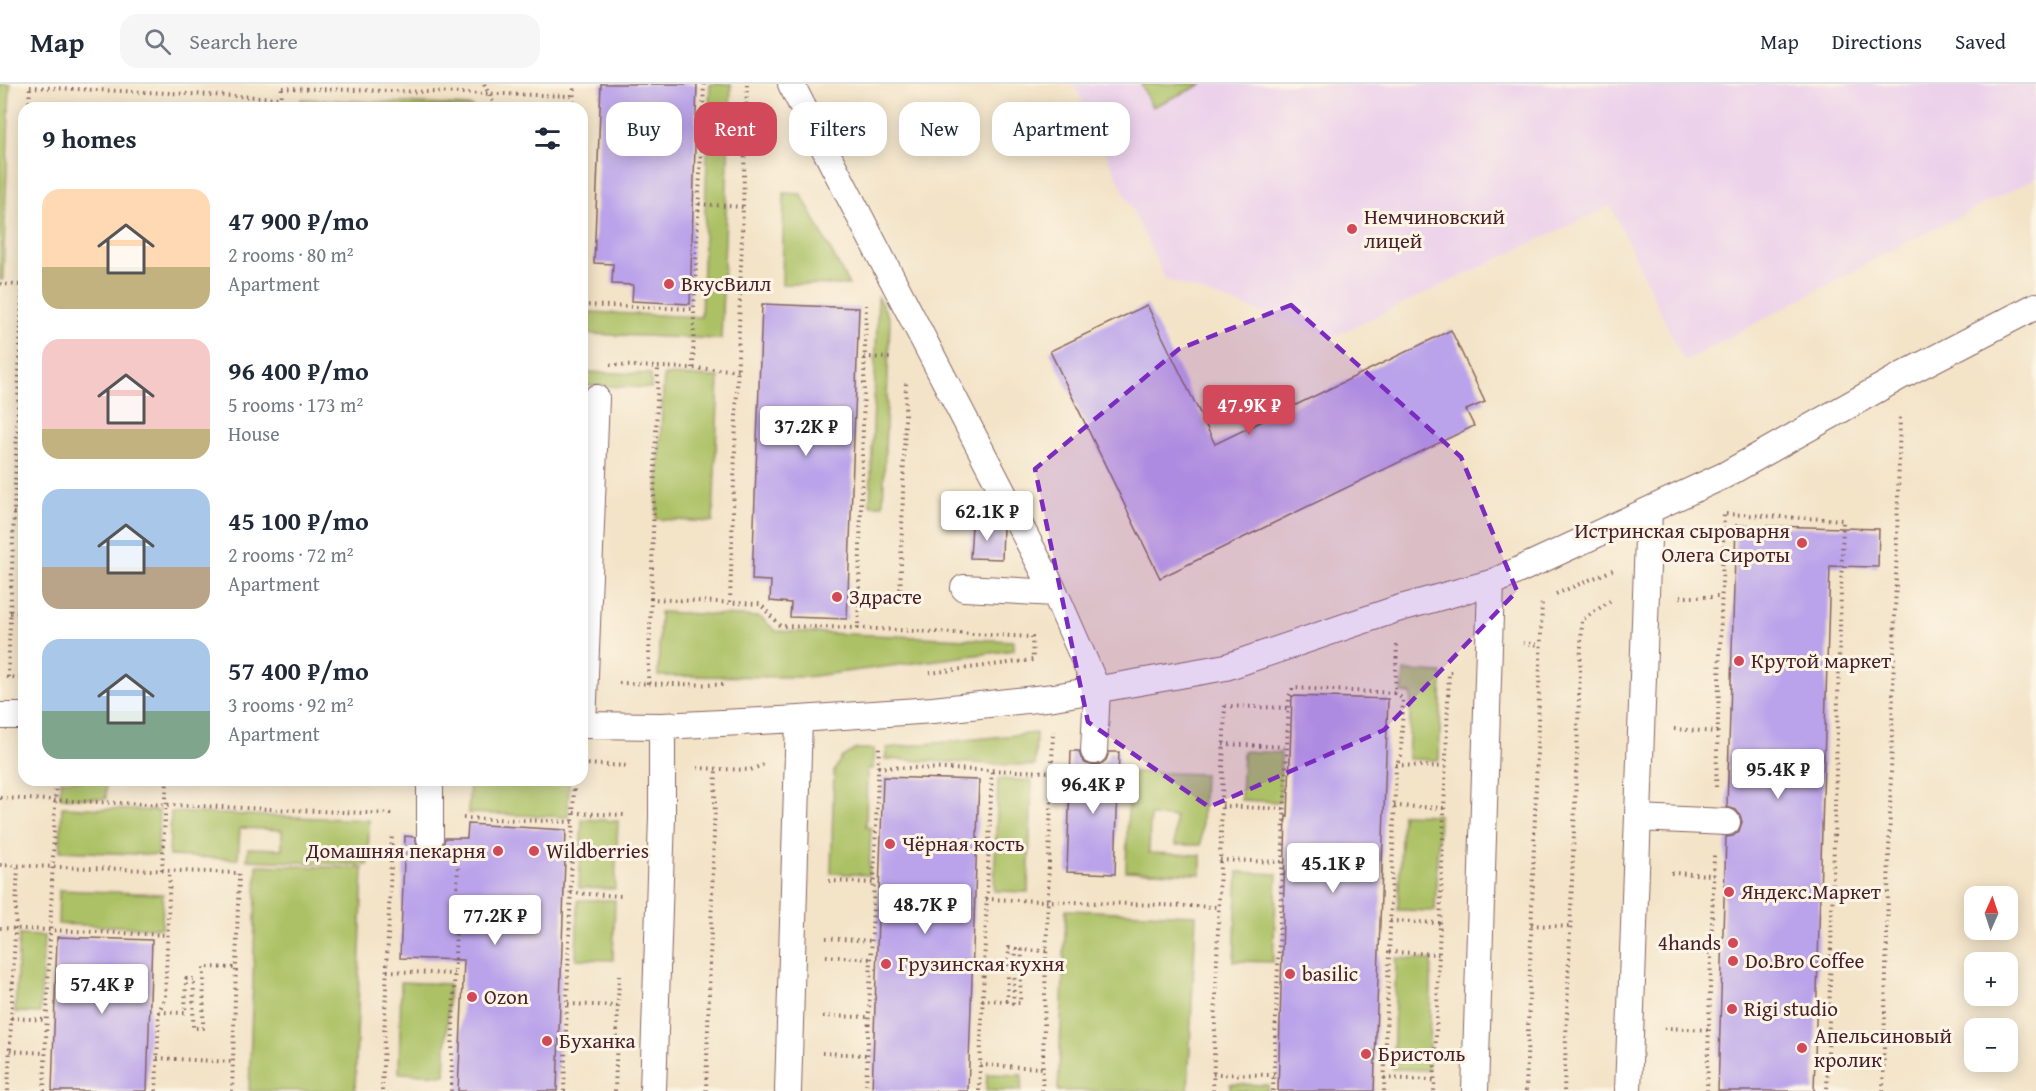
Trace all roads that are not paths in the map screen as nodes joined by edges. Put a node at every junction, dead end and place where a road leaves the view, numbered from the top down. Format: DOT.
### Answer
graph roads {
  1 [pos="791,84"];
  2 [pos="2036,306"];
  3 [pos="596,398"];
  4 [pos="1649,511"];
  5 [pos="1491,583"];
  6 [pos="588,588"];
  7 [pos="964,588"];
  8 [pos="1055,593"];
  9 [pos="1097,689"];
  10 [pos="0,716"];
  11 [pos="18,716"];
  12 [pos="799,719"];
  13 [pos="588,725"];
  14 [pos="662,726"];
  15 [pos="1094,751"];
  16 [pos="430,786"];
  17 [pos="1638,818"];
  18 [pos="1721,821"];
  19 [pos="430,838"];
  20 [pos="653,1091"];
  21 [pos="788,1091"];
  22 [pos="1475,1091"];
  23 [pos="1628,1091"];
  1 -- 8 [label="lane"];
  2 -- 4 [label="lane"];
  3 -- 6 [label="lane"];
  4 -- 5 [label="lane"];
  4 -- 17 [label="lane"];
  5 -- 9 [label="lane"];
  5 -- 22 [label="lane"];
  7 -- 8 [label="lane"];
  8 -- 9 [label="lane"];
  9 -- 12 [label="lane"];
  9 -- 15 [label="lane"];
  10 -- 11 [label="lane"];
  12 -- 14 [label="lane"];
  12 -- 21 [label="lane"];
  13 -- 14 [label="lane"];
  14 -- 20 [label="lane"];
  16 -- 19 [label="lane"];
  17 -- 18 [label="lane"];
  17 -- 23 [label="lane"];
}
